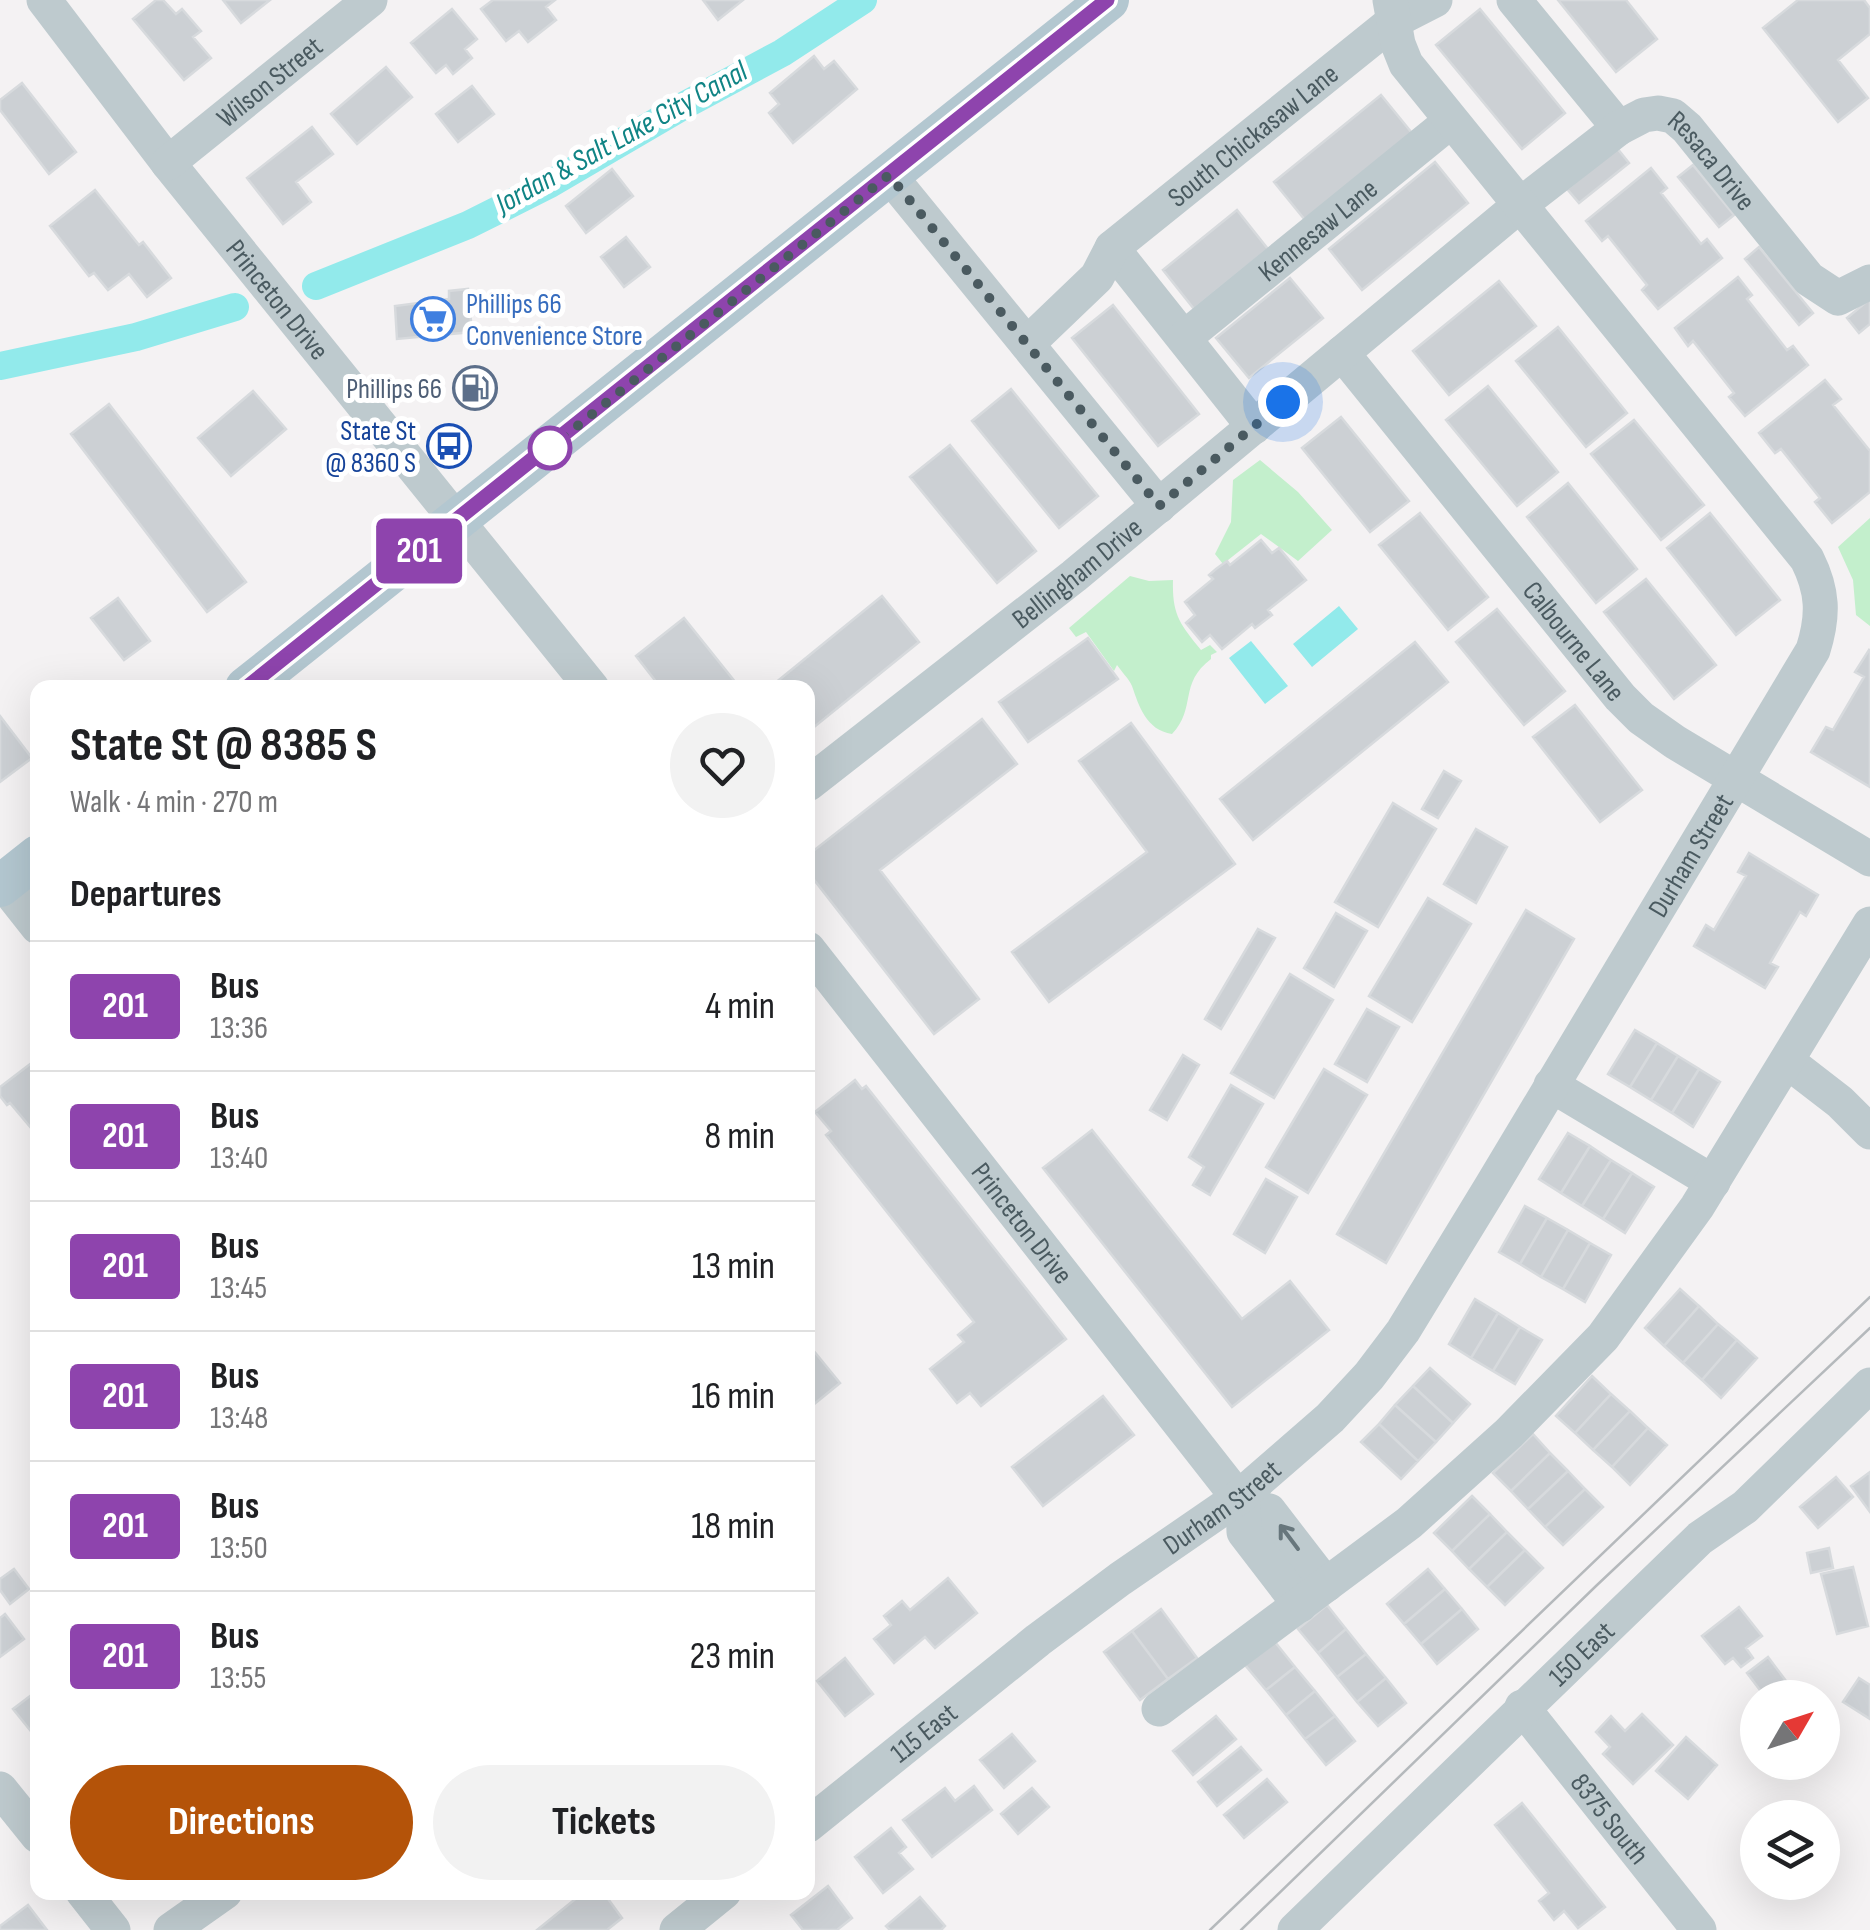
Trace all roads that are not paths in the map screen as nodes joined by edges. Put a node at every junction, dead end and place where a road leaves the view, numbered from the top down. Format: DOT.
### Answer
graph roads {
  1 [pos="44,0"];
  2 [pos="370,0"];
  3 [pos="1108,0"];
  4 [pos="1435,0"];
  5 [pos="1514,0"];
  6 [pos="1392,10"];
  7 [pos="1451,120"];
  8 [pos="1619,128"];
  9 [pos="168,162"];
  10 [pos="889,175"];
  11 [pos="1520,206"];
  12 [pos="1112,248"];
  13 [pos="1870,282"];
  14 [pos="1184,338"];
  15 [pos="1027,344"];
  16 [pos="1342,353"];
  17 [pos="1254,427"];
  18 [pos="1159,506"];
  19 [pos="457,522"];
  20 [pos="256,680"];
  21 [pos="585,680"];
  22 [pos="815,778"];
  23 [pos="1734,778"];
  24 [pos="1870,858"];
  25 [pos="30,862"];
  26 [pos="2,885"];
  27 [pos="30,918"];
  28 [pos="1870,924"];
  29 [pos="815,958"];
  30 [pos="1787,1061"];
  31 [pos="1551,1086"];
  32 [pos="1870,1132"];
  33 [pos="1713,1182"];
  34 [pos="1870,1385"];
  35 [pos="1240,1501"];
  36 [pos="1313,1595"];
  37 [pos="1038,1640"];
  38 [pos="1522,1707"];
  39 [pos="1159,1709"];
  40 [pos="0,1790"];
  41 [pos="815,1820"];
  42 [pos="30,1826"];
  43 [pos="89,1900"];
  44 [pos="213,1900"];
  45 [pos="714,1900"];
  46 [pos="1317,1923"];
  47 [pos="113,1930"];
  48 [pos="171,1930"];
  49 [pos="677,1930"];
  50 [pos="1699,1930"];
  1 -- 9 [label="street, Princeton Drive"];
  2 -- 9 [label="street, Wilson Street"];
  3 -- 10 [label="main road"];
  4 -- 6 [label="street"];
  5 -- 8 [label="street, Resaca Drive"];
  6 -- 7 [label="street, Durham Street"];
  6 -- 12 [label="street, South Chickasaw Lane"];
  7 -- 11 [label="street, Durham Street"];
  7 -- 14 [label="street, Kennesaw Lane"];
  8 -- 11 [label="street, Bellingham Drive"];
  8 -- 13 [label="street, Resaca Drive"];
  9 -- 19 [label="street, Princeton Drive"];
  10 -- 15 [label="street"];
  10 -- 19 [label="main road"];
  11 -- 16 [label="street, Bellingham Drive"];
  11 -- 23 [label="street, Durham Street"];
  12 -- 14 [label="street"];
  12 -- 15 [label="street, South Chickasaw Lane"];
  14 -- 17 [label="street"];
  15 -- 18 [label="street"];
  16 -- 17 [label="street, Bellingham Drive"];
  16 -- 23 [label="street, Calbourne Lane"];
  17 -- 18 [label="street, Bellingham Drive"];
  18 -- 22 [label="street, Bellingham Drive"];
  19 -- 20 [label="main road"];
  19 -- 21 [label="street, Princeton Drive"];
  23 -- 24 [label="street, Calbourne Lane"];
  23 -- 31 [label="street, Durham Street"];
  25 -- 26 [label="main road"];
  26 -- 27 [label="street"];
  28 -- 30 [label="street"];
  29 -- 35 [label="street, Princeton Drive"];
  30 -- 32 [label="street"];
  30 -- 33 [label="street"];
  31 -- 33 [label="street"];
  31 -- 35 [label="street, Durham Street"];
  33 -- 36 [label="street"];
  34 -- 38 [label="street, 150 East"];
  35 -- 36 [label="street, Princeton Drive"];
  35 -- 37 [label="street, Durham Street"];
  36 -- 39 [label="street"];
  37 -- 41 [label="street, 115 East"];
  38 -- 46 [label="street, 150 East"];
  38 -- 50 [label="street, 8375 South"];
  40 -- 42 [label="street"];
  43 -- 47 [label="street"];
  44 -- 48 [label="street"];
  45 -- 49 [label="street"];
}
